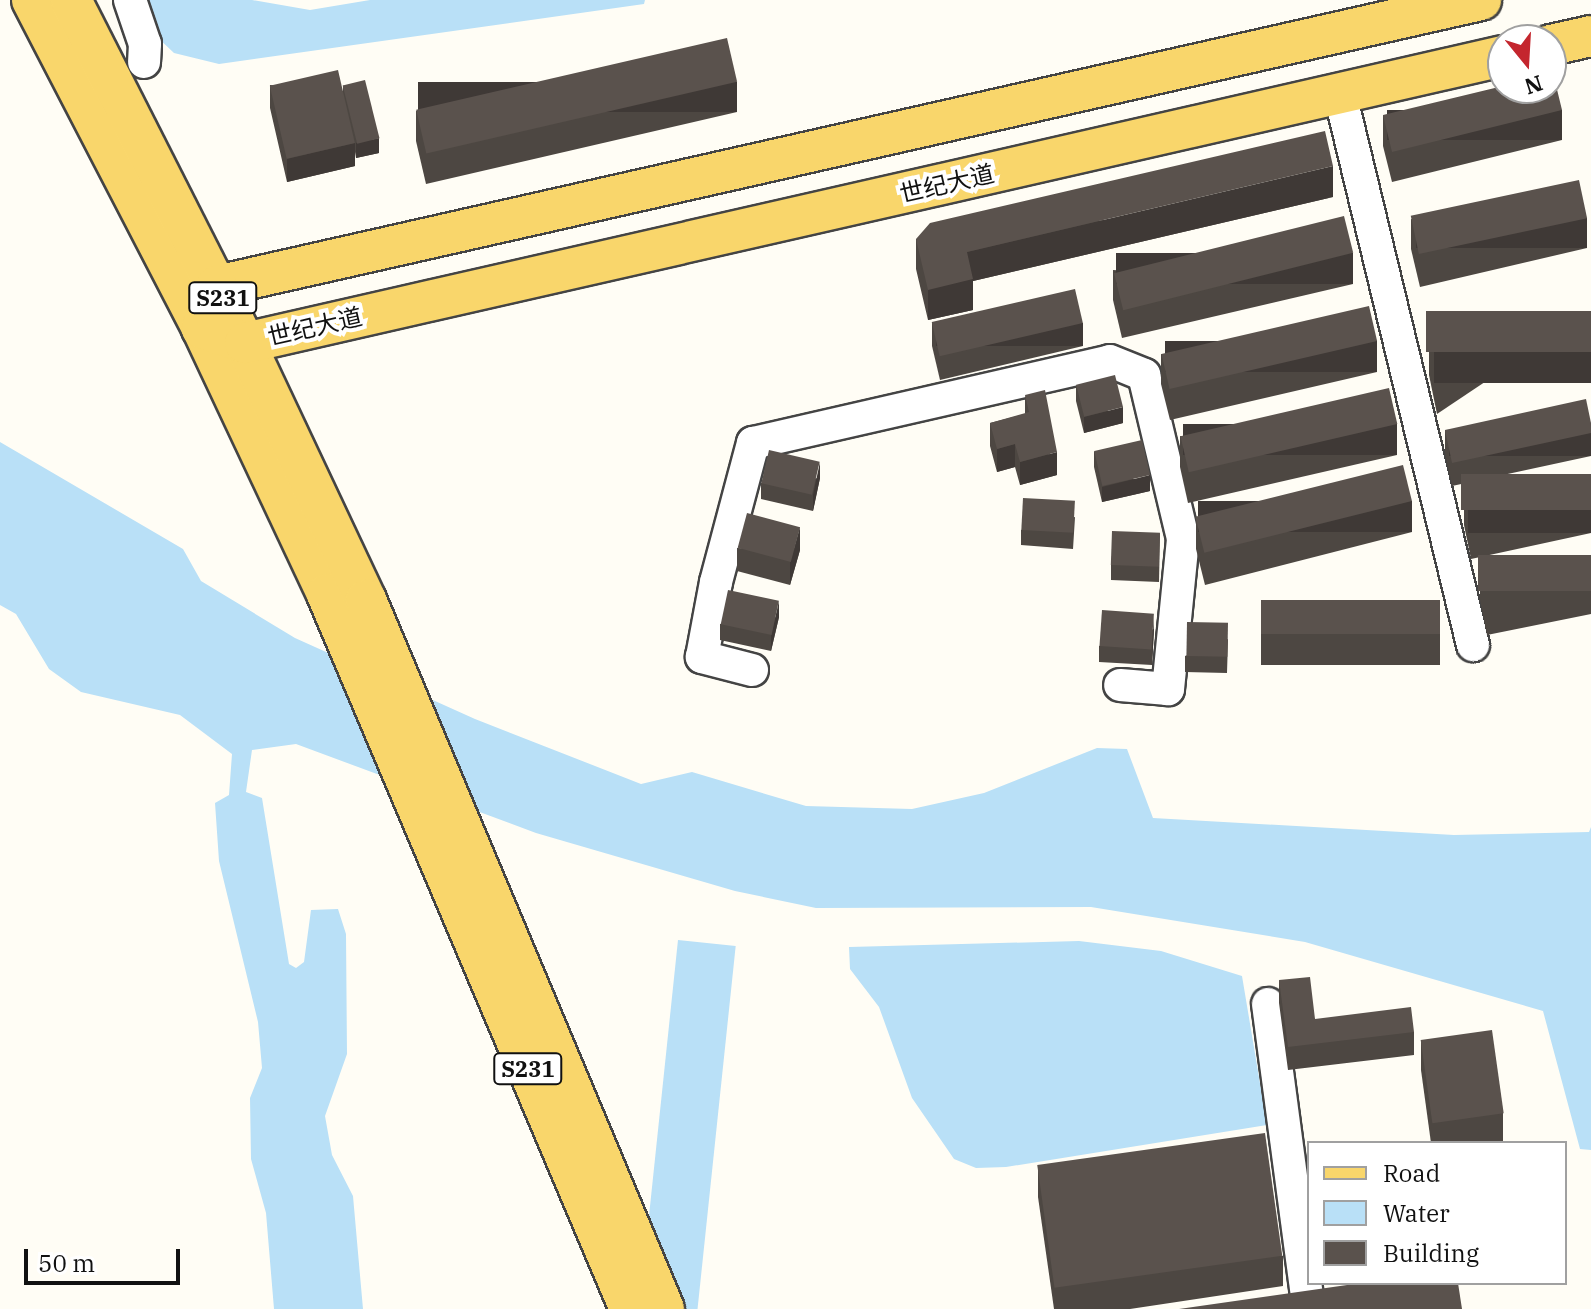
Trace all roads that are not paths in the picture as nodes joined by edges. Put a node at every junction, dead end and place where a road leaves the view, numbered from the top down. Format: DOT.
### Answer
graph roads {
  1 [pos="32,0"];
  2 [pos="71,0"];
  3 [pos="130,0"];
  4 [pos="1481,0"];
  5 [pos="1591,36"];
  6 [pos="1567,41"];
  7 [pos="1487,60"];
  8 [pos="144,62"];
  9 [pos="1340,94"];
  10 [pos="217,286"];
  11 [pos="202,328"];
  12 [pos="245,343"];
  13 [pos="1473,645"];
  14 [pos="752,670"];
  15 [pos="1120,685"];
  16 [pos="1268,1004"];
  17 [pos="1307,1214"];
  18 [pos="1320,1285"];
  19 [pos="1271,1307"];
  20 [pos="630,1309"];
  21 [pos="664,1309"];
  1 -- 11 [label="main road, S231"];
  2 -- 10 [label="main road, S231"];
  3 -- 8 [label="street"];
  4 -- 10 [label="main road"];
  5 -- 6 [label="main road"];
  7 -- 9 [label="main road, 世纪大道"];
  9 -- 12 [label="main road, 世纪大道"];
  9 -- 13 [label="street"];
  10 -- 11 [label="main road"];
  10 -- 12 [label="main road, S231"];
  11 -- 12 [label="main road, 世纪大道"];
  11 -- 20 [label="main road, S231"];
  12 -- 21 [label="main road, S231"];
  14 -- 15 [label="street"];
  16 -- 17 [label="street"];
  18 -- 19 [label="street"];
}
